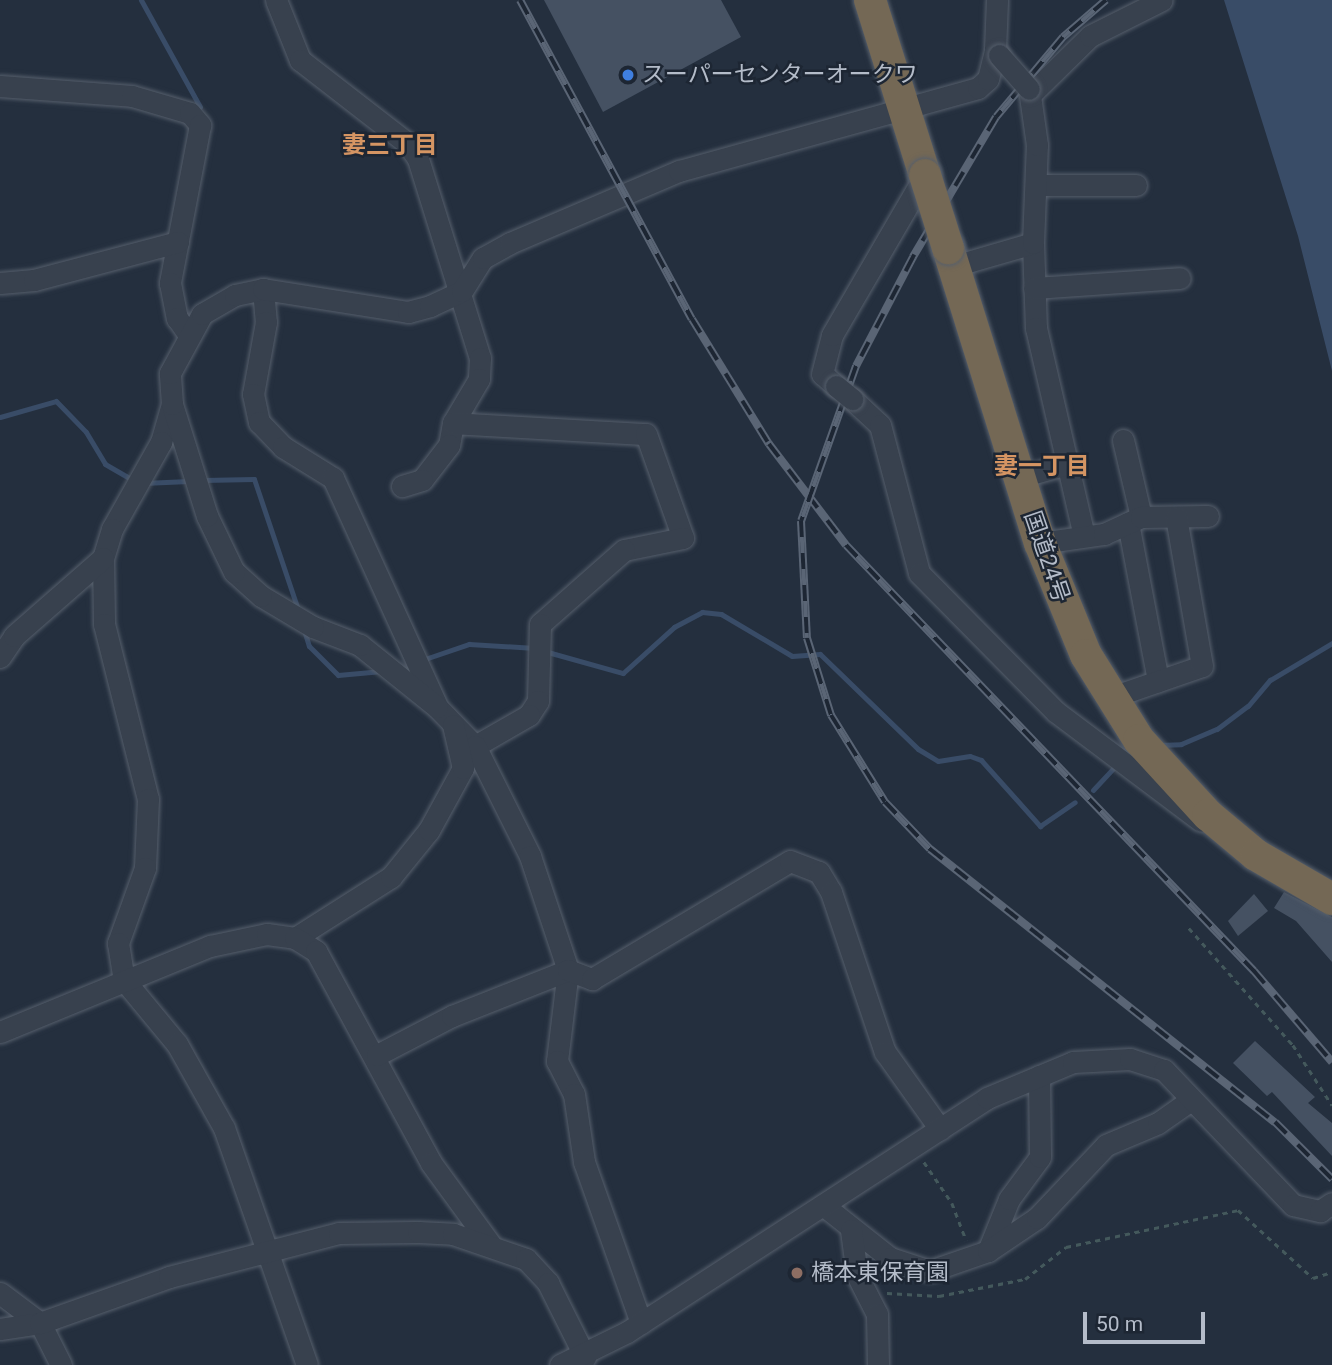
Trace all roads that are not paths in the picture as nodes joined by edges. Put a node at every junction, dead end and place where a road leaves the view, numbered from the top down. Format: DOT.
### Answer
graph roads {
  1 [pos="276,0"];
  2 [pos="870,0"];
  3 [pos="997,0"];
  4 [pos="1163,0"];
  5 [pos="997,52"];
  6 [pos="0,86"];
  7 [pos="1031,91"];
  8 [pos="905,108"];
  9 [pos="925,176"];
  10 [pos="1037,185"];
  11 [pos="1136,185"];
  12 [pos="178,242"];
  13 [pos="1033,243"];
  14 [pos="951,257"];
  15 [pos="1180,278"];
  16 [pos="0,283"];
  17 [pos="1034,288"];
  18 [pos="264,289"];
  19 [pos="462,291"];
  20 [pos="188,334"];
  21 [pos="172,404"];
  22 [pos="453,422"];
  23 [pos="1123,440"];
  24 [pos="1070,463"];
  25 [pos="1020,477"];
  26 [pos="402,486"];
  27 [pos="1208,516"];
  28 [pos="1176,517"];
  29 [pos="1134,520"];
  30 [pos="1084,536"];
  31 [pos="1040,543"];
  32 [pos="103,558"];
  33 [pos="0,657"];
  34 [pos="1158,681"];
  35 [pos="1112,698"];
  36 [pos="444,715"];
  37 [pos="475,746"];
  38 [pos="1229,834"];
  39 [pos="1332,899"];
  40 [pos="295,937"];
  41 [pos="568,970"];
  42 [pos="124,980"];
  43 [pos="0,1032"];
  44 [pos="377,1055"];
  45 [pos="1039,1076"];
  46 [pos="1190,1101"];
  47 [pos="934,1132"];
  48 [pos="1331,1204"];
  49 [pos="823,1205"];
  50 [pos="851,1230"];
  51 [pos="490,1244"];
  52 [pos="264,1251"];
  53 [pos="980,1254"];
  54 [pos="0,1293"];
  55 [pos="40,1323"];
  56 [pos="641,1323"];
  57 [pos="0,1329"];
  58 [pos="585,1357"];
  59 [pos="61,1365"];
  60 [pos="307,1365"];
  61 [pos="560,1365"];
  62 [pos="878,1365"];
  1 -- 19 [label="street"];
  2 -- 8 [label="highway, 国道24号"];
  3 -- 5 [label="street"];
  4 -- 7 [label="street"];
  5 -- 7 [label="street, bridge"];
  5 -- 8 [label="street"];
  6 -- 12 [label="street"];
  7 -- 10 [label="street"];
  8 -- 9 [label="highway, 国道24号"];
  8 -- 19 [label="street"];
  9 -- 14 [label="highway, 国道24号, bridge"];
  9 -- 38 [label="street"];
  10 -- 11 [label="street"];
  10 -- 13 [label="street"];
  12 -- 16 [label="street"];
  12 -- 20 [label="street"];
  13 -- 14 [label="street"];
  13 -- 17 [label="street"];
  14 -- 25 [label="highway, 国道24号"];
  15 -- 17 [label="street"];
  17 -- 24 [label="street"];
  18 -- 19 [label="street"];
  18 -- 20 [label="street"];
  18 -- 36 [label="street"];
  19 -- 22 [label="street"];
  20 -- 21 [label="street"];
  21 -- 32 [label="street"];
  21 -- 36 [label="street"];
  22 -- 26 [label="street"];
  22 -- 37 [label="street"];
  23 -- 29 [label="street"];
  24 -- 25 [label="street"];
  24 -- 30 [label="street"];
  25 -- 31 [label="highway, 国道24号"];
  27 -- 28 [label="street"];
  28 -- 29 [label="street"];
  28 -- 34 [label="street"];
  29 -- 30 [label="street"];
  29 -- 34 [label="street"];
  30 -- 31 [label="street"];
  31 -- 35 [label="highway, 国道24号"];
  32 -- 33 [label="street"];
  32 -- 42 [label="street"];
  34 -- 35 [label="street"];
  35 -- 38 [label="highway, 国道24号"];
  36 -- 37 [label="street"];
  36 -- 40 [label="street"];
  37 -- 41 [label="street"];
  38 -- 39 [label="highway, 国道24号"];
  40 -- 42 [label="street"];
  40 -- 44 [label="street"];
  41 -- 44 [label="street"];
  41 -- 47 [label="street"];
  41 -- 56 [label="street"];
  42 -- 43 [label="street"];
  42 -- 52 [label="street"];
  44 -- 51 [label="street"];
  45 -- 46 [label="street"];
  45 -- 47 [label="street"];
  45 -- 53 [label="street"];
  46 -- 48 [label="street"];
  46 -- 53 [label="street"];
  47 -- 49 [label="street"];
  49 -- 50 [label="street"];
  49 -- 56 [label="street"];
  50 -- 53 [label="street"];
  50 -- 62 [label="street"];
  51 -- 52 [label="street"];
  51 -- 58 [label="street"];
  52 -- 55 [label="street"];
  52 -- 60 [label="street"];
  54 -- 55 [label="street"];
  55 -- 57 [label="street"];
  55 -- 59 [label="street"];
  56 -- 58 [label="street"];
  58 -- 61 [label="street"];
}
